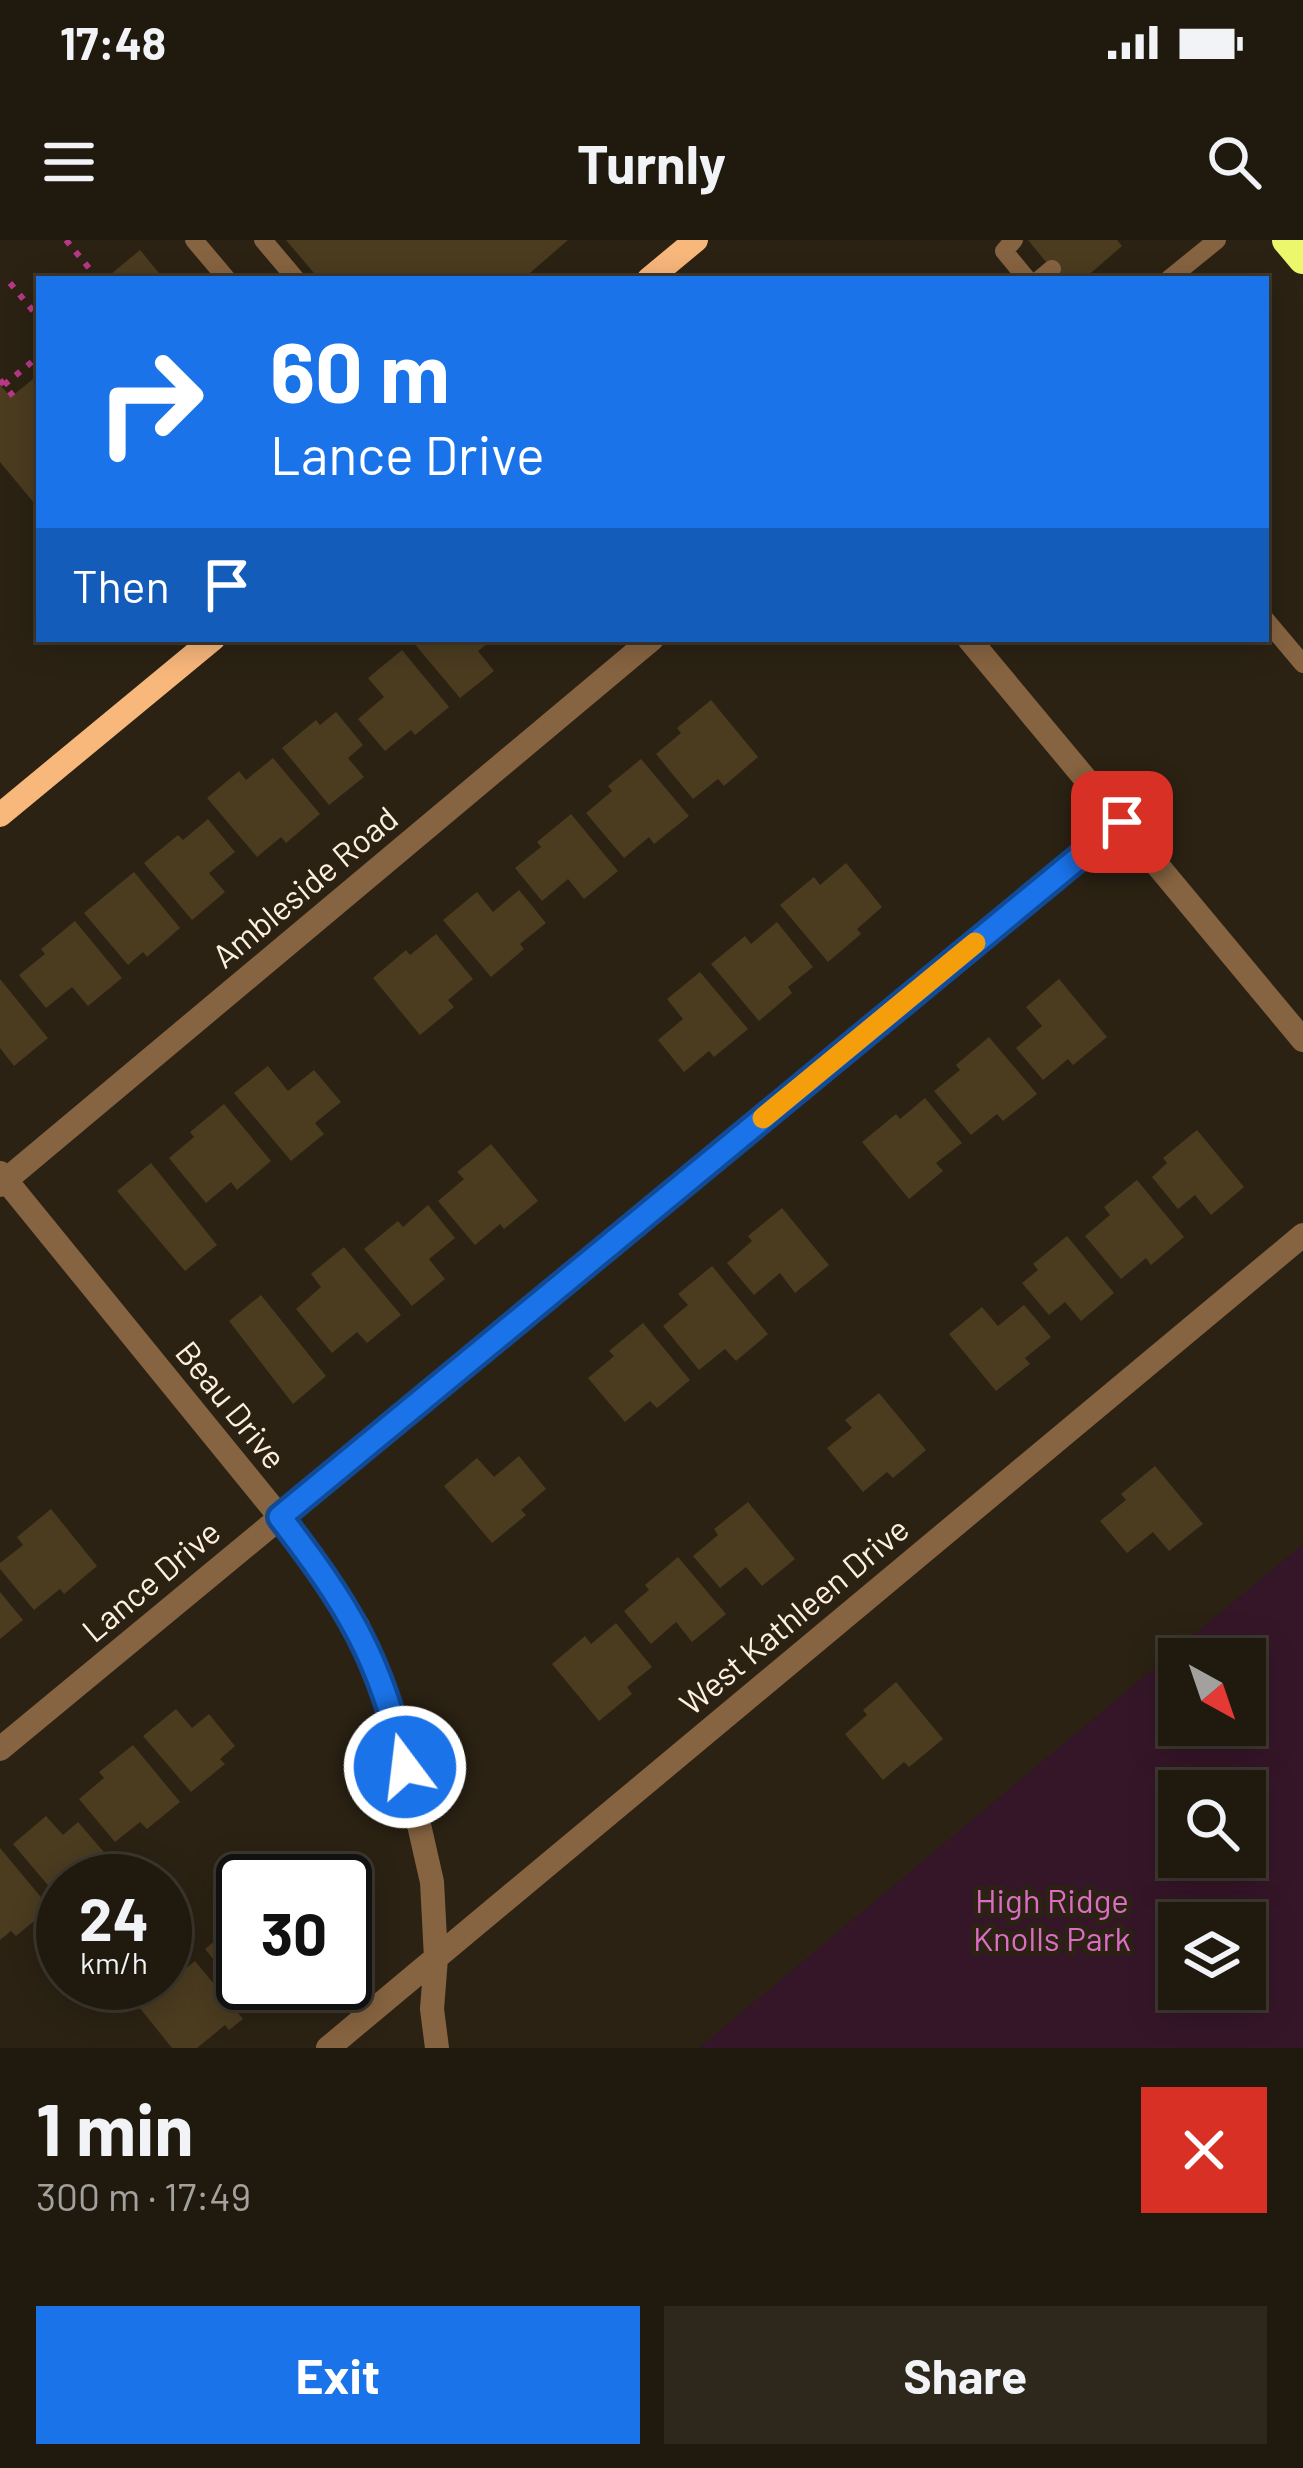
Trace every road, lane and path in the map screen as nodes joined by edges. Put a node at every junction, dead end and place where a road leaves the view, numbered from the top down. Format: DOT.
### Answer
graph roads {
  1 [pos="66,240"];
  2 [pos="194,240"];
  3 [pos="263,240"];
  4 [pos="1014,240"];
  5 [pos="1217,240"];
  6 [pos="1287,240"];
  7 [pos="686,243"];
  8 [pos="1303,259"];
  9 [pos="96,276"];
  10 [pos="224,276"];
  11 [pos="293,276"];
  12 [pos="652,276"];
  13 [pos="1025,276"];
  14 [pos="1173,276"];
  15 [pos="10,284"];
  16 [pos="36,314"];
  17 [pos="36,358"];
  18 [pos="2,383"];
  19 [pos="13,396"];
  20 [pos="1269,624"];
  21 [pos="209,642"];
  22 [pos="648,642"];
  23 [pos="972,642"];
  24 [pos="1303,664"];
  25 [pos="0,815"];
  26 [pos="1122,822"];
  27 [pos="1303,1040"];
  28 [pos="2,1179"];
  29 [pos="1303,1235"];
  30 [pos="280,1517"];
  31 [pos="0,1749"];
  32 [pos="436,1958"];
  33 [pos="328,2048"];
  34 [pos="437,2048"];
  1 -- 9 [label="path"];
  2 -- 10 [label="lane"];
  3 -- 11 [label="lane"];
  4 -- 13 [label="lane"];
  5 -- 14 [label="lane"];
  6 -- 8 [label="main road"];
  7 -- 12 [label="main road"];
  15 -- 16 [label="path"];
  17 -- 18 [label="path"];
  18 -- 19 [label="path"];
  20 -- 24 [label="lane"];
  21 -- 25 [label="main road"];
  22 -- 28 [label="street, Ambleside Road"];
  23 -- 26 [label="street"];
  26 -- 27 [label="street"];
  26 -- 30 [label="street, Lance Drive"];
  28 -- 30 [label="street, Beau Drive"];
  29 -- 32 [label="street, West Kathleen Drive"];
  30 -- 31 [label="street, Lance Drive"];
  30 -- 32 [label="street, Beau Drive"];
  32 -- 33 [label="street, West Kathleen Drive"];
  32 -- 34 [label="street, Beau Drive"];
}
